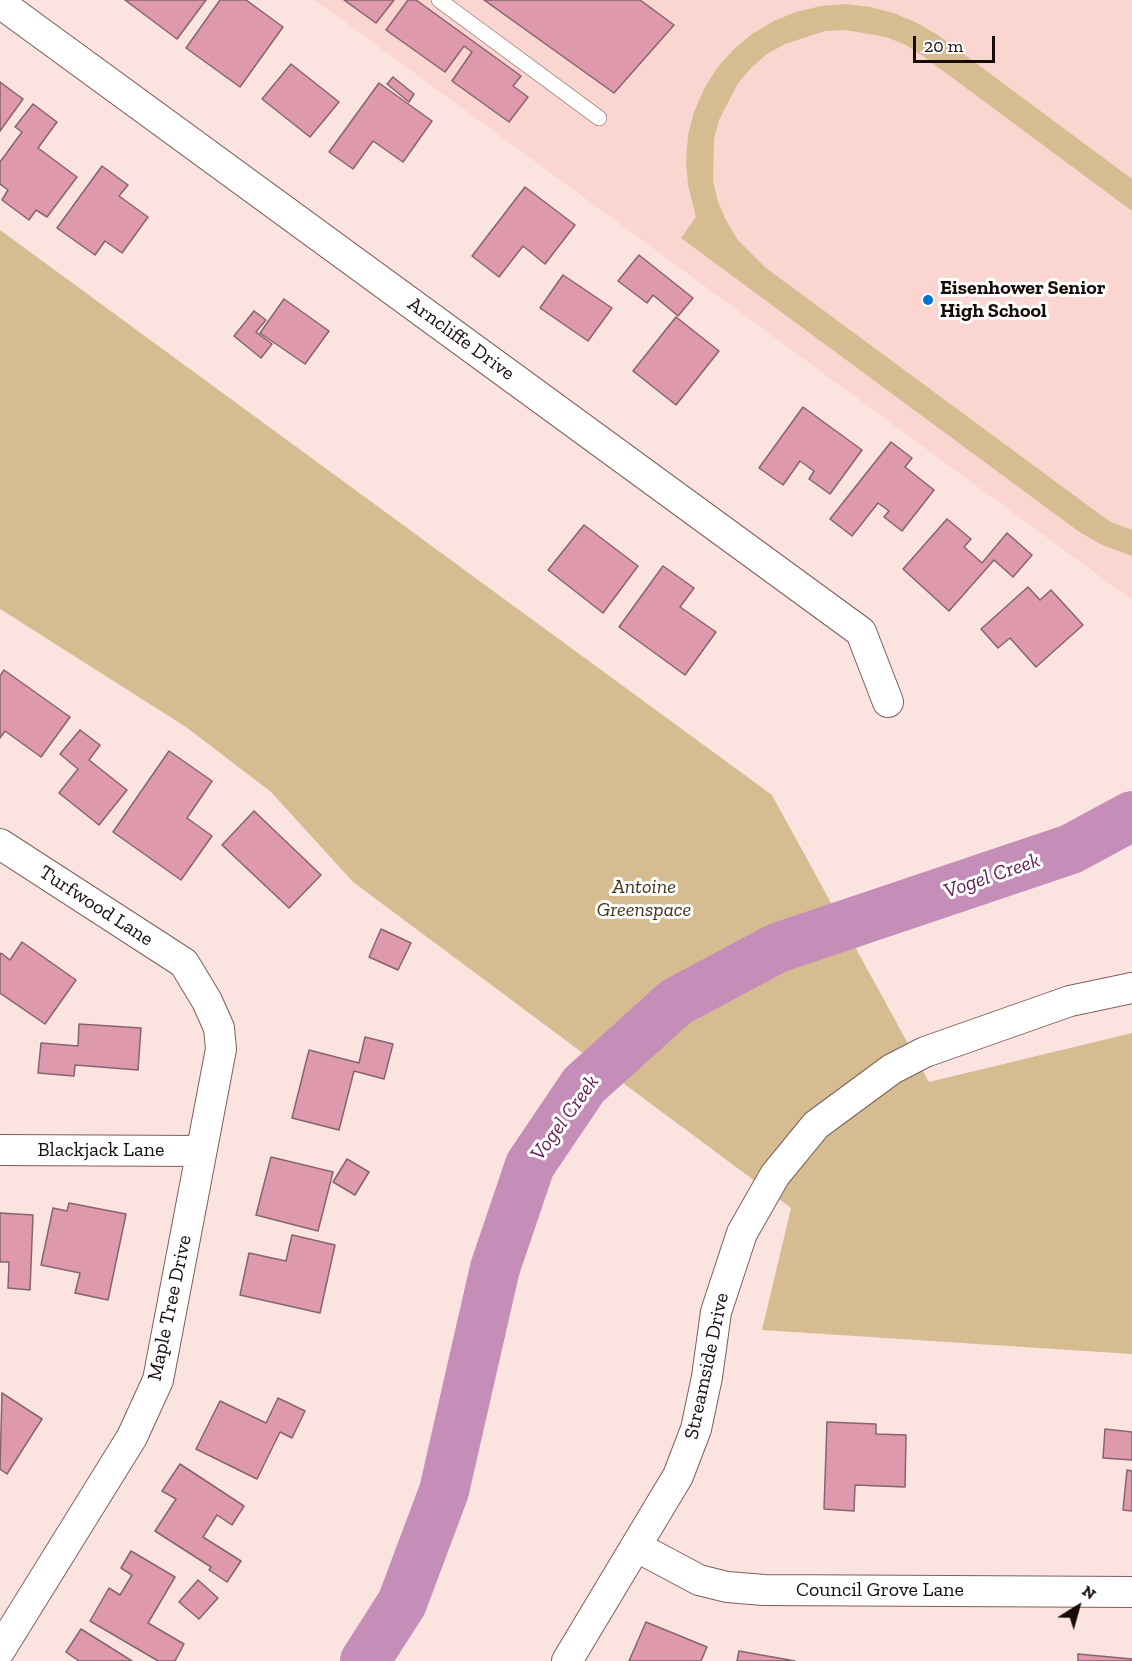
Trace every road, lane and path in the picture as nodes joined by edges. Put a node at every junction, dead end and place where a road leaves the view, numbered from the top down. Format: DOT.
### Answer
graph roads {
  1 [pos="439,0"];
  2 [pos="0,3"];
  3 [pos="599,118"];
  4 [pos="888,702"];
  5 [pos="0,844"];
  6 [pos="189,970"];
  7 [pos="1132,988"];
  8 [pos="0,1150"];
  9 [pos="201,1151"];
  10 [pos="637,1547"];
  11 [pos="1132,1592"];
  12 [pos="3,1641"];
  13 [pos="567,1661"];
  1 -- 3 [label="lane"];
  2 -- 4 [label="street, Arncliffe Drive"];
  5 -- 6 [label="street, Turfwood Lane"];
  6 -- 9 [label="street, Maple Tree Drive"];
  7 -- 10 [label="street, Streamside Drive"];
  8 -- 9 [label="street, Blackjack Lane"];
  9 -- 12 [label="street, Maple Tree Drive"];
  10 -- 11 [label="street, Council Grove Lane"];
  10 -- 13 [label="street, Streamside Drive"];
}
